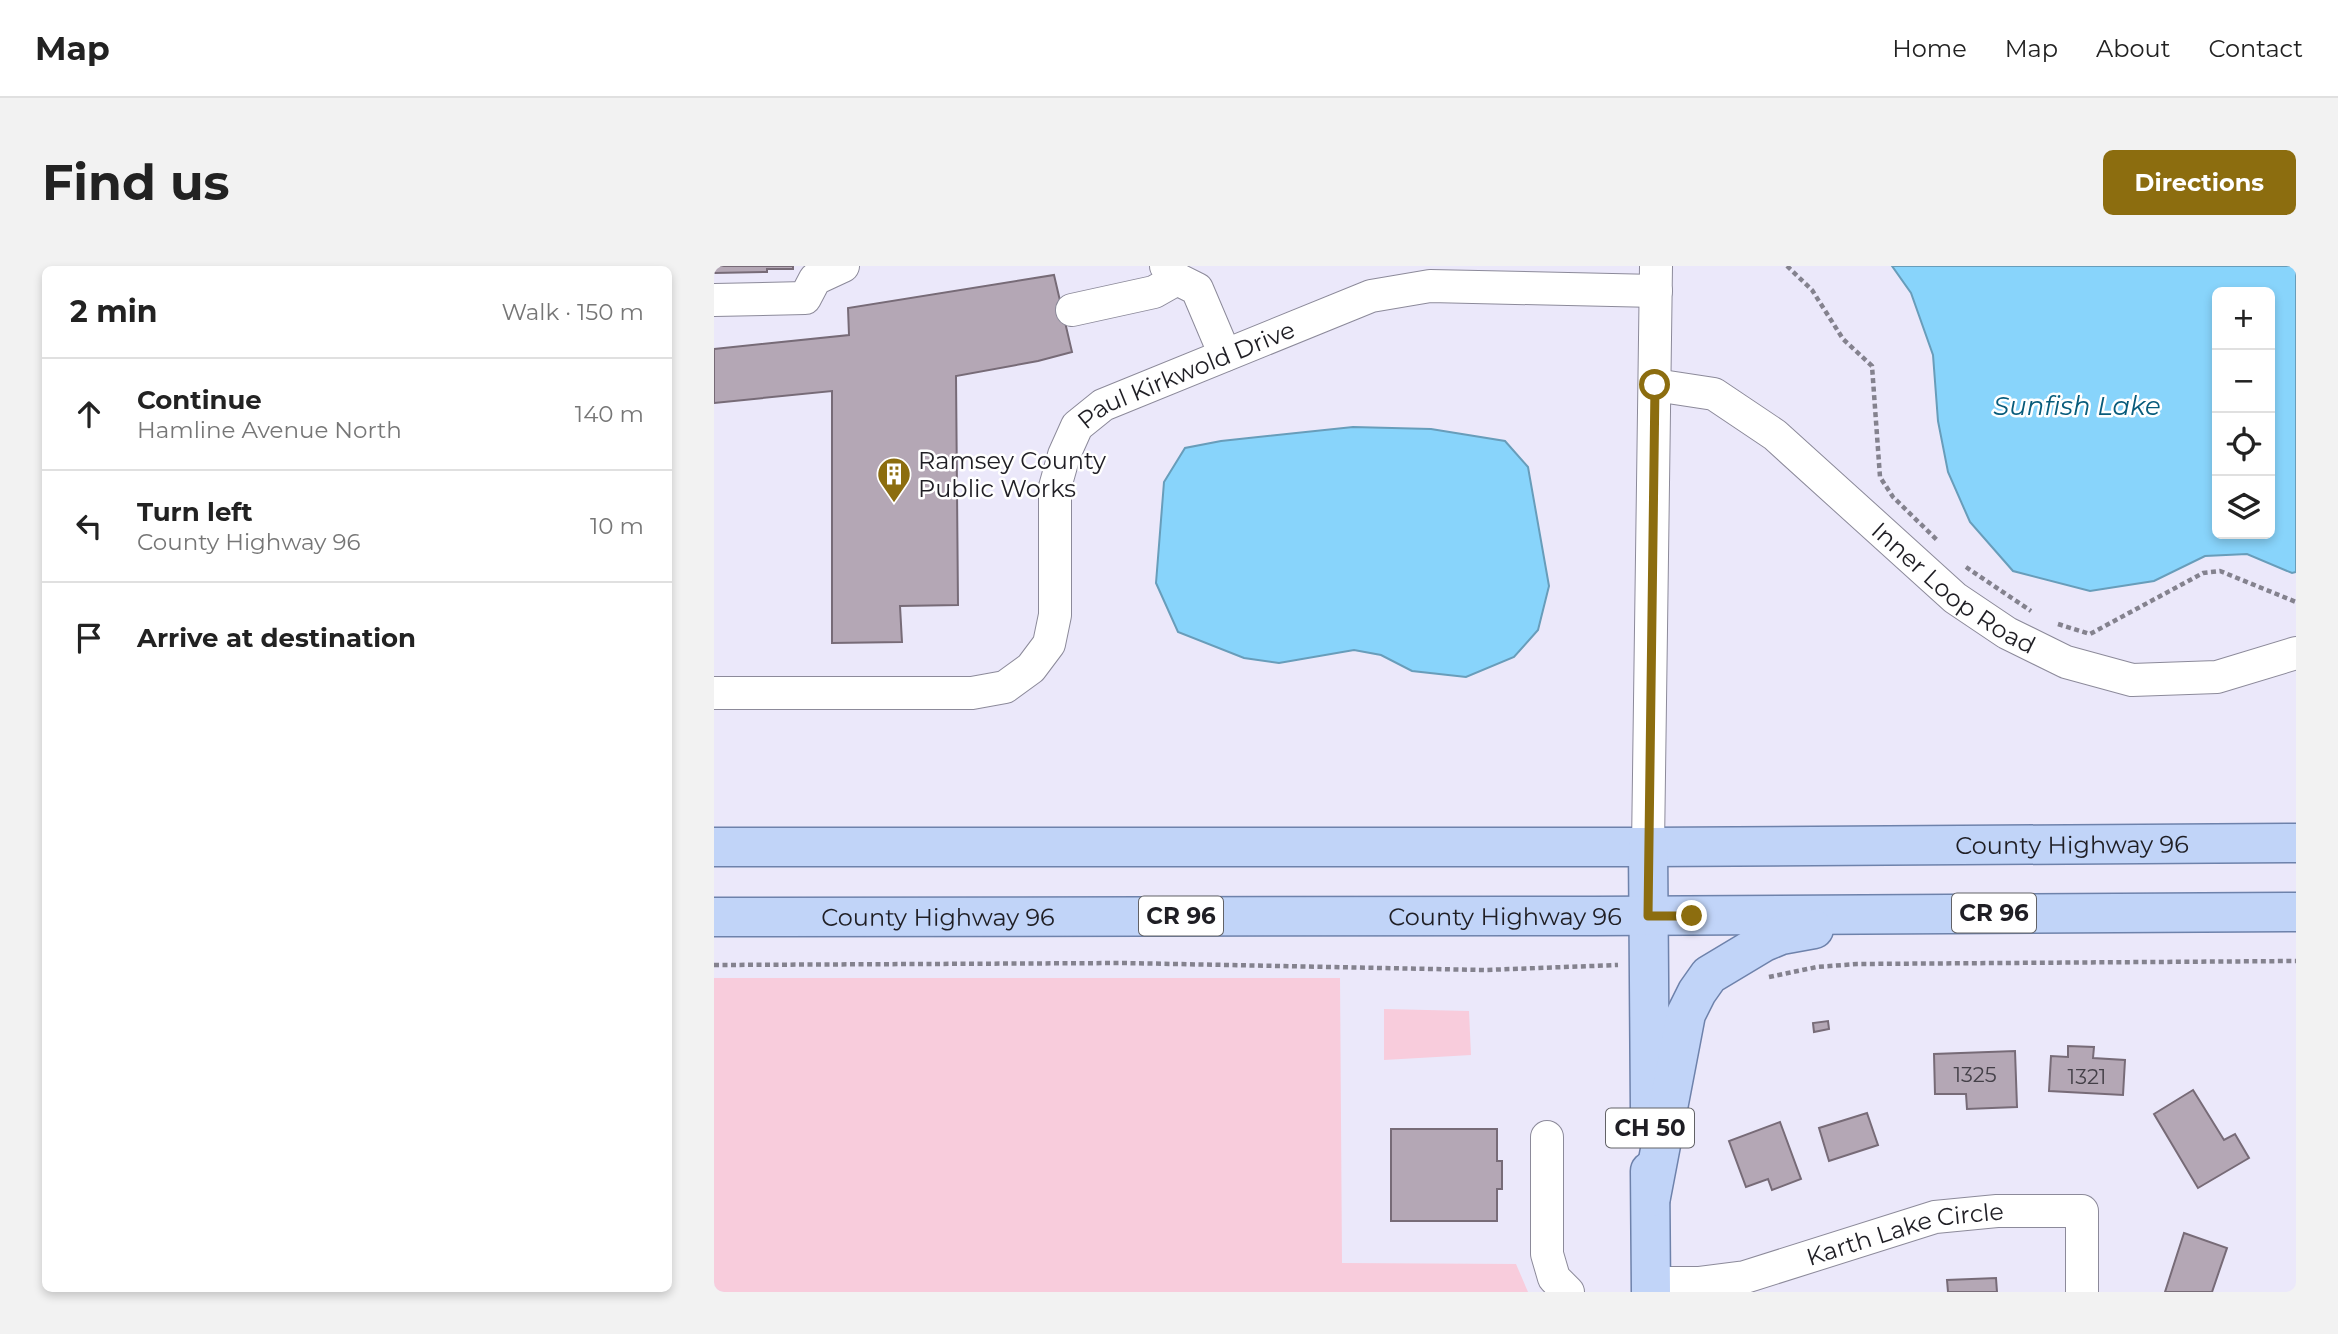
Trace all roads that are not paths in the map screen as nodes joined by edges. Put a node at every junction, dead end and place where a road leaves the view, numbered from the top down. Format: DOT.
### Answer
graph roads {
  1 [pos="843,266"];
  2 [pos="1171,272"];
  3 [pos="1656,279"];
  4 [pos="714,300"];
  5 [pos="1072,310"];
  6 [pos="1214,360"];
  7 [pos="1655,385"];
  8 [pos="2296,653"];
  9 [pos="714,693"];
  10 [pos="2296,843"];
  11 [pos="1648,847"];
  12 [pos="714,848"];
  13 [pos="2296,912"];
  14 [pos="1913,914"];
  15 [pos="714,916"];
  16 [pos="1648,916"];
  17 [pos="1547,1137"];
  18 [pos="1651,1198"];
  19 [pos="1651,1287"];
  20 [pos="1568,1292"];
  21 [pos="2082,1292"];
  1 -- 4 [label="street"];
  2 -- 5 [label="street"];
  2 -- 6 [label="street"];
  3 -- 6 [label="street, Paul Kirkwold Drive"];
  3 -- 7 [label="street"];
  6 -- 9 [label="street, Paul Kirkwold Drive"];
  7 -- 8 [label="street, Inner Loop Road"];
  7 -- 11 [label="street"];
  10 -- 11 [label="main road, County Highway 96"];
  11 -- 12 [label="main road, County Highway 96"];
  11 -- 16 [label="main road, CH 50"];
  13 -- 14 [label="main road, County Highway 96 / CR 96"];
  14 -- 16 [label="main road, County Highway 96 / CR 96"];
  14 -- 18 [label="main road"];
  15 -- 16 [label="main road, County Highway 96 / CR 96"];
  16 -- 18 [label="main road, CH 50"];
  17 -- 20 [label="street"];
  18 -- 19 [label="main road, CH 50"];
  19 -- 21 [label="street, Karth Lake Circle"];
}
